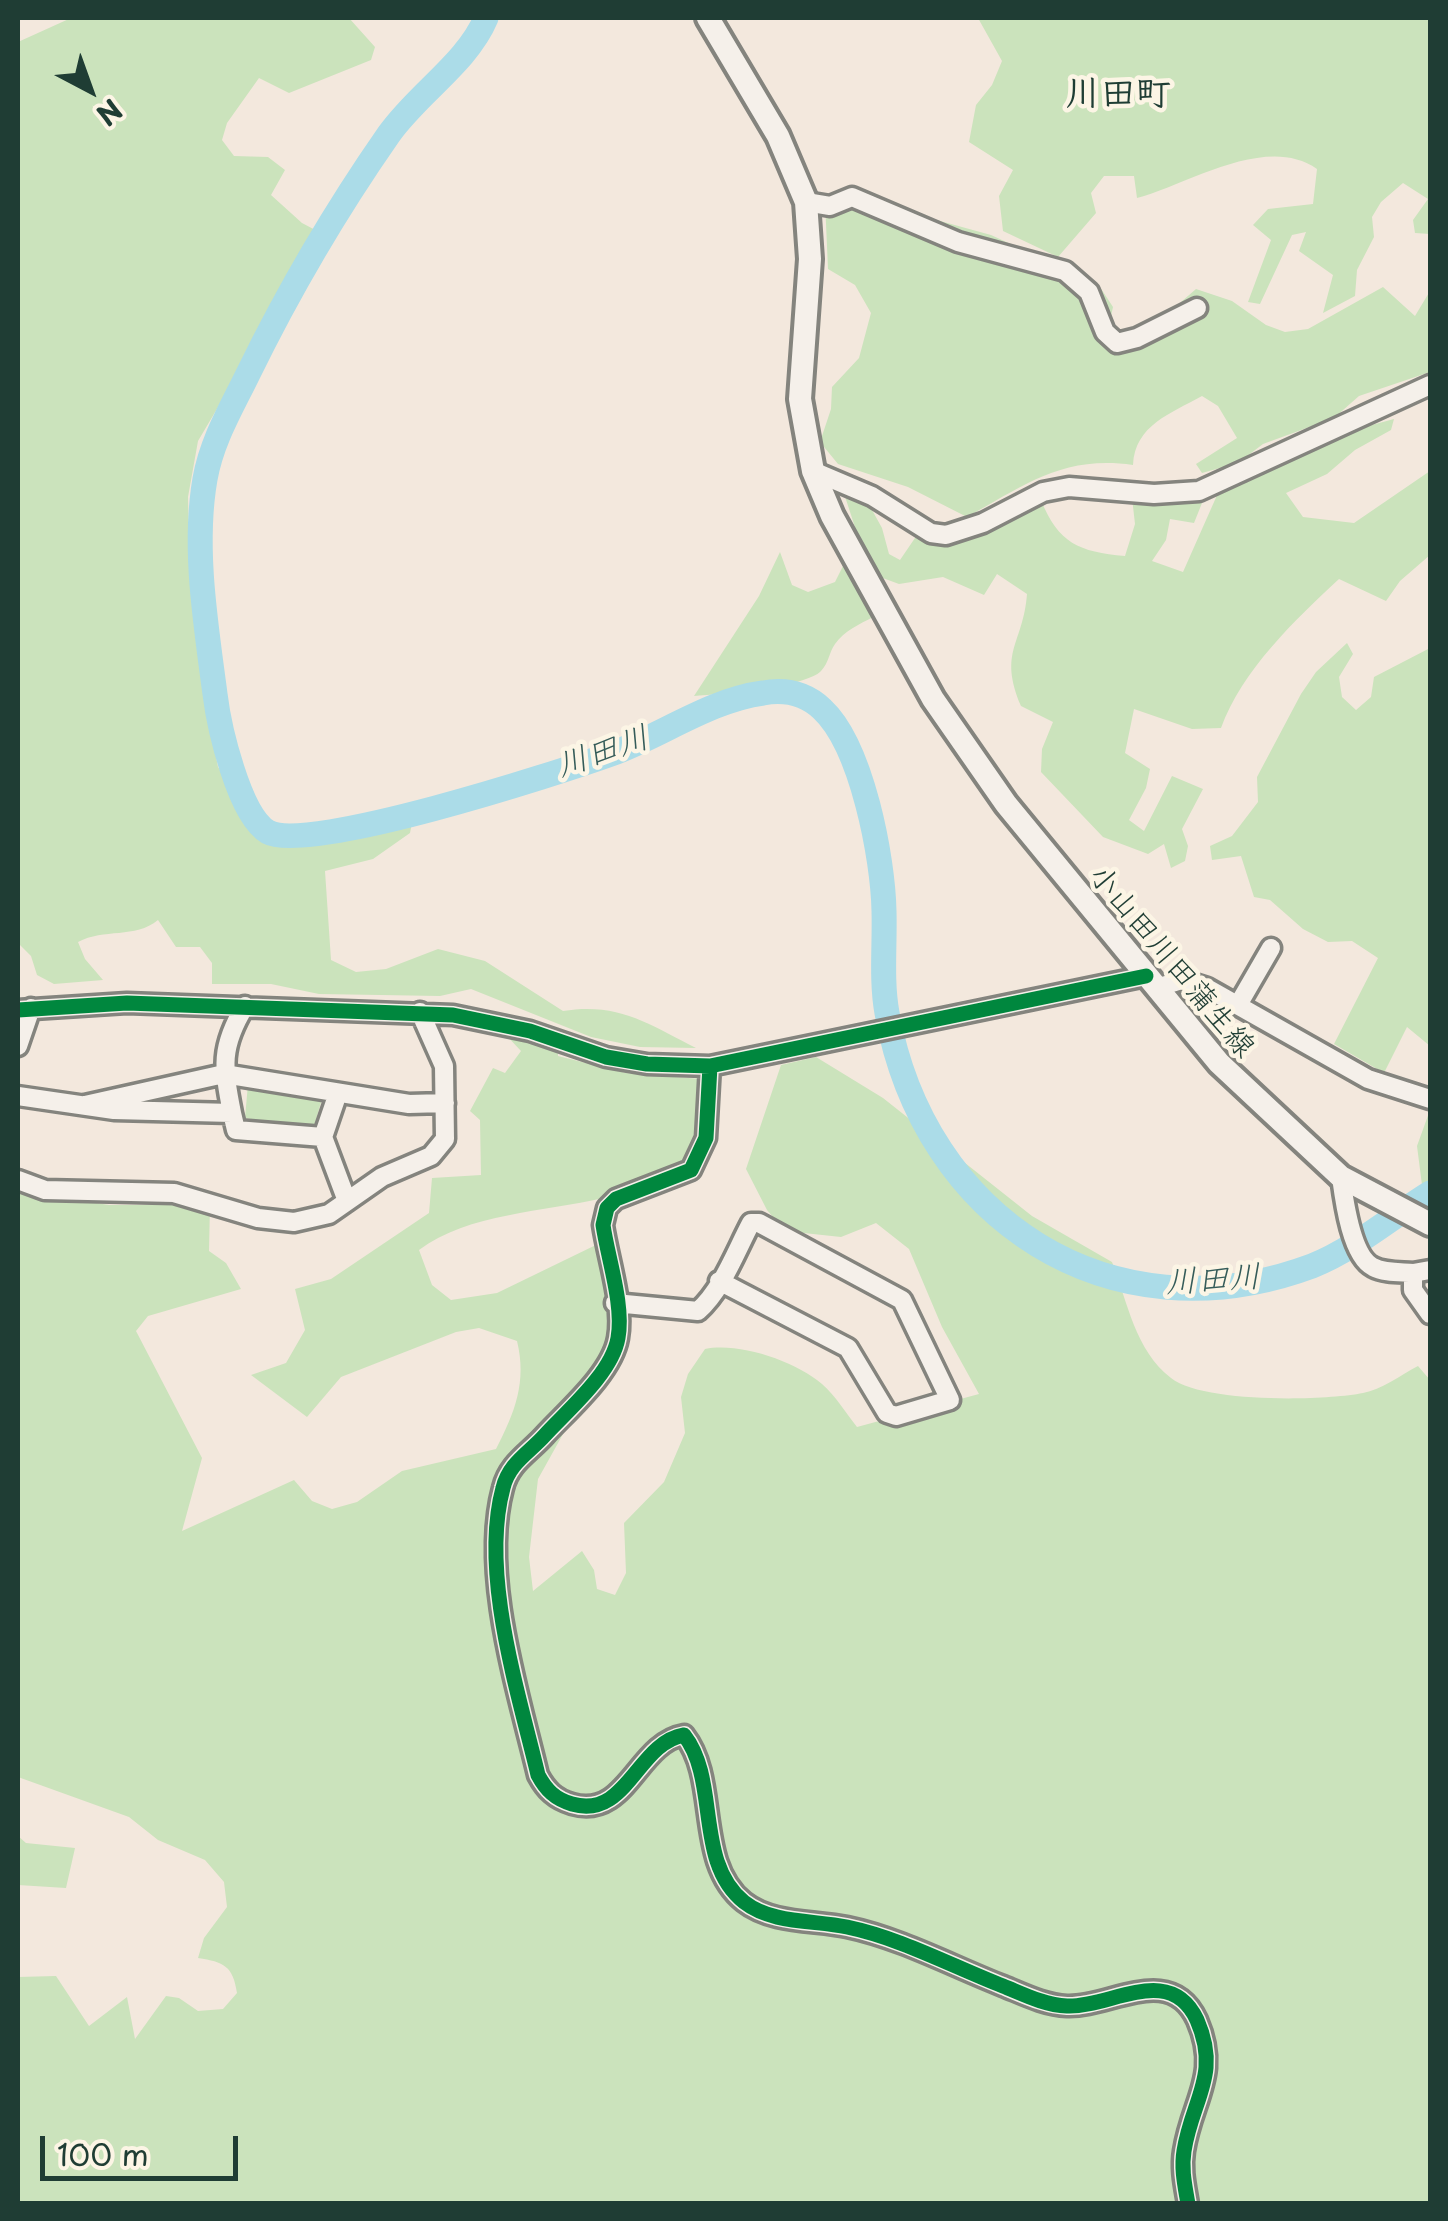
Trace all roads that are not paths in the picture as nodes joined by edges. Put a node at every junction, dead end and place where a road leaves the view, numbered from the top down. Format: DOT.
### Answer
graph roads {
  1 [pos="708,18"];
  2 [pos="806,202"];
  3 [pos="1196,308"];
  4 [pos="1430,385"];
  5 [pos="813,471"];
  6 [pos="1270,962"];
  7 [pos="1151,982"];
  8 [pos="1238,1005"];
  9 [pos="245,1006"];
  10 [pos="24,1009"];
  11 [pos="420,1012"];
  12 [pos="18,1046"];
  13 [pos="710,1066"];
  14 [pos="224,1074"];
  15 [pos="338,1093"];
  16 [pos="18,1096"];
  17 [pos="1430,1099"];
  18 [pos="445,1104"];
  19 [pos="85,1105"];
  20 [pos="232,1113"];
  21 [pos="323,1137"];
  22 [pos="1341,1177"];
  23 [pos="18,1180"];
  24 [pos="347,1202"];
  25 [pos="1430,1224"];
  26 [pos="1422,1272"];
  27 [pos="719,1281"];
  28 [pos="615,1303"];
  29 [pos="1430,1314"];
  30 [pos="1188,2204"];
  1 -- 2 [label="main road, 小山田川田蒲生線"];
  2 -- 3 [label="street"];
  2 -- 5 [label="main road, 小山田川田蒲生線"];
  4 -- 5 [label="street"];
  5 -- 7 [label="main road, 小山田川田蒲生線"];
  6 -- 8 [label="street"];
  7 -- 8 [label="street"];
  7 -- 13 [label="street"];
  7 -- 22 [label="main road, 小山田川田蒲生線"];
  8 -- 17 [label="street"];
  9 -- 10 [label="street"];
  9 -- 11 [label="street"];
  9 -- 14 [label="street"];
  10 -- 12 [label="street"];
  11 -- 13 [label="street"];
  11 -- 18 [label="street"];
  13 -- 28 [label="street"];
  14 -- 15 [label="street"];
  14 -- 19 [label="street"];
  14 -- 20 [label="street"];
  15 -- 18 [label="street"];
  15 -- 21 [label="street"];
  16 -- 19 [label="street"];
  18 -- 24 [label="street"];
  19 -- 20 [label="street"];
  20 -- 21 [label="street"];
  21 -- 24 [label="street"];
  22 -- 25 [label="main road, 小山田川田蒲生線"];
  22 -- 26 [label="street"];
  23 -- 24 [label="street"];
  26 -- 29 [label="street"];
  27 -- 27 [label="street"];
  27 -- 28 [label="street"];
  28 -- 30 [label="street"];
}
